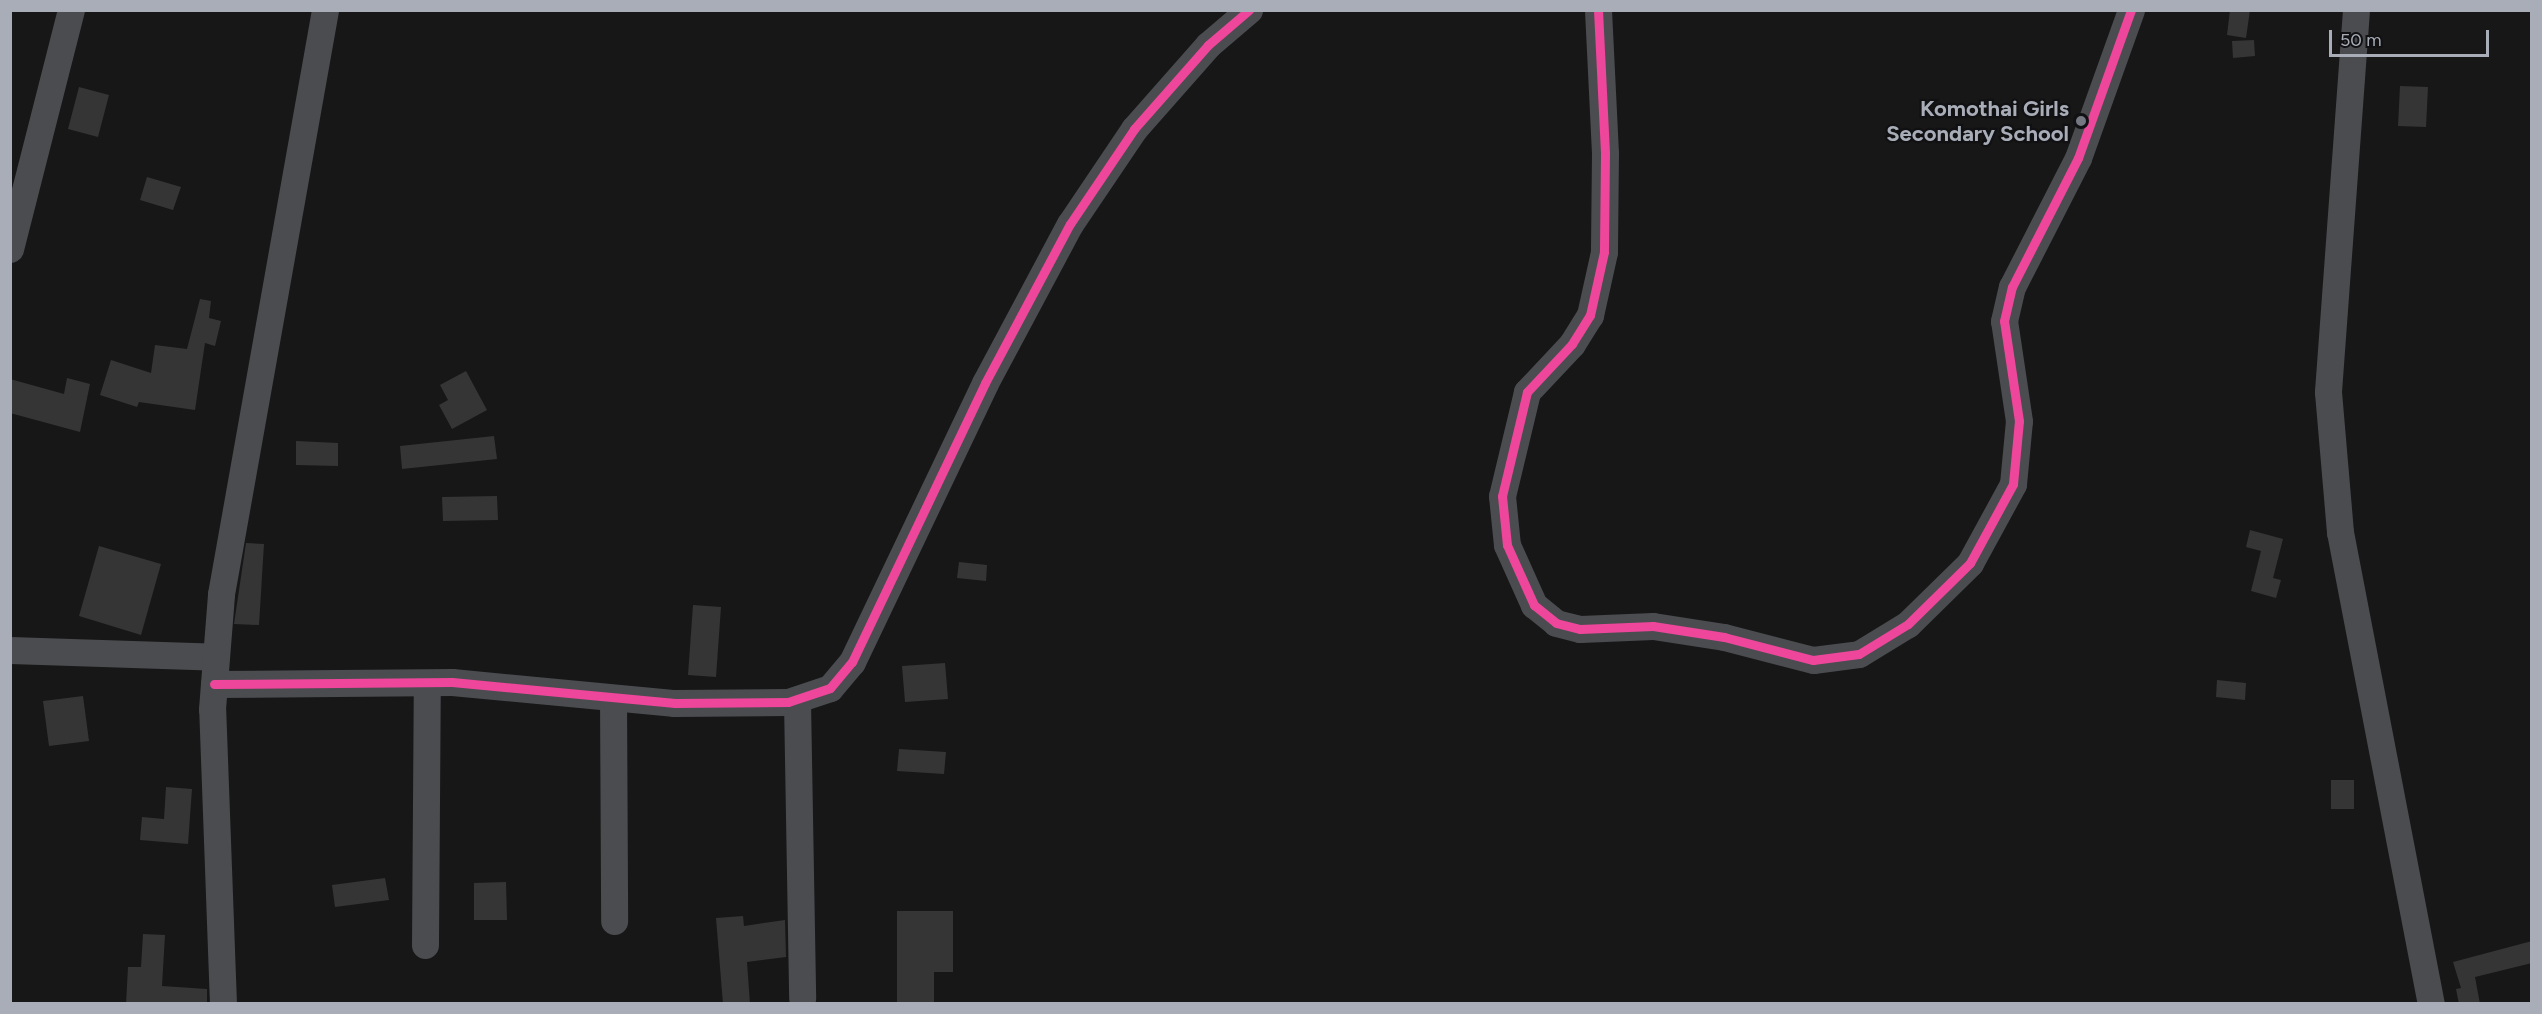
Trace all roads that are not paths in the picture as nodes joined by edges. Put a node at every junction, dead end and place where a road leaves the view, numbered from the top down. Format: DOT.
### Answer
graph roads {
  1 [pos="71,10"];
  2 [pos="325,10"];
  3 [pos="1249,10"];
  4 [pos="1598,10"];
  5 [pos="2132,10"];
  6 [pos="2356,10"];
  7 [pos="10,249"];
  8 [pos="10,650"];
  9 [pos="216,657"];
  10 [pos="427,683"];
  11 [pos="214,684"];
  12 [pos="613,698"];
  13 [pos="797,701"];
  14 [pos="614,921"];
  15 [pos="425,945"];
  16 [pos="802,998"];
  17 [pos="223,1004"];
  18 [pos="2431,1004"];
  1 -- 7 [label="street"];
  2 -- 9 [label="street"];
  3 -- 13 [label="street"];
  4 -- 5 [label="street"];
  6 -- 18 [label="street"];
  8 -- 9 [label="street"];
  9 -- 11 [label="street"];
  10 -- 11 [label="street"];
  10 -- 12 [label="street"];
  10 -- 15 [label="street"];
  11 -- 17 [label="street"];
  12 -- 13 [label="street"];
  12 -- 14 [label="street"];
  13 -- 16 [label="street"];
}
